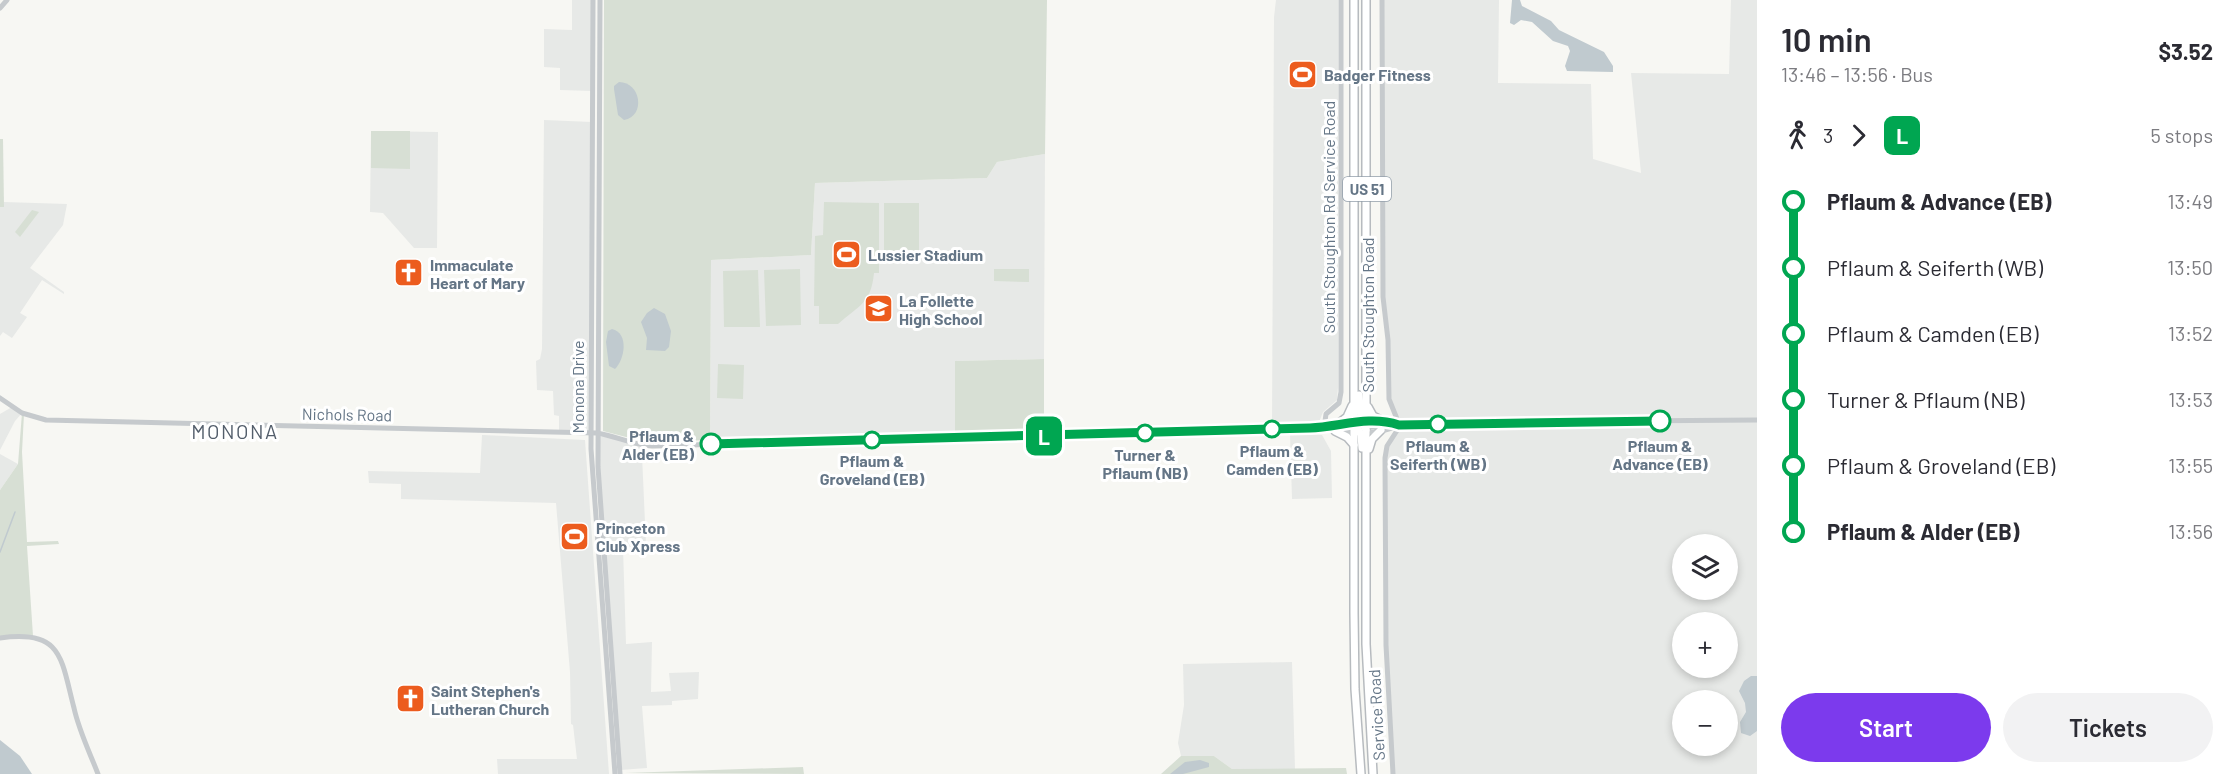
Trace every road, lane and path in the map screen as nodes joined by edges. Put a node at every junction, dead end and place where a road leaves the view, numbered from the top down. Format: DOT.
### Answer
graph roads {
  1 [pos="8,0"];
  2 [pos="593,0"];
  3 [pos="600,0"];
  4 [pos="1341,0"];
  5 [pos="1354,0"];
  6 [pos="1366,0"];
  7 [pos="1382,0"];
  8 [pos="0,8"];
  9 [pos="593,179"];
  10 [pos="1355,351"];
  11 [pos="0,398"];
  12 [pos="1355,398"];
  13 [pos="1367,405"];
  14 [pos="1757,420"];
  15 [pos="1383,421"];
  16 [pos="1339,423"];
  17 [pos="1399,425"];
  18 [pos="1360,427"];
  19 [pos="1324,428"];
  20 [pos="1381,430"];
  21 [pos="1335,431"];
  22 [pos="594,434"];
  23 [pos="1354,445"];
  24 [pos="1366,454"];
  25 [pos="1366,493"];
  26 [pos="0,638"];
  27 [pos="98,774"];
  28 [pos="615,774"];
  29 [pos="620,774"];
  30 [pos="1361,774"];
  31 [pos="1373,774"];
  32 [pos="1393,774"];
  1 -- 8 [label="street"];
  2 -- 9 [label="street, Monona Drive"];
  3 -- 9 [label="street, Monona Drive"];
  4 -- 19 [label="street, South Stoughton Rd Service Road"];
  5 -- 10 [label="main road, South Stoughton Road / US 51"];
  6 -- 13 [label="main road, South Stoughton Road / US 51"];
  7 -- 17 [label="street"];
  9 -- 22 [label="street, Monona Drive"];
  10 -- 12 [label="main road, South Stoughton Road / US 51"];
  10 -- 18 [label="main road"];
  11 -- 22 [label="street, Nichols Road"];
  12 -- 16 [label="main road"];
  12 -- 18 [label="main road, South Stoughton Road / US 51"];
  13 -- 15 [label="main road"];
  13 -- 18 [label="main road, South Stoughton Road / US 51"];
  14 -- 17 [label="street"];
  15 -- 17 [label="street"];
  15 -- 18 [label="street"];
  16 -- 18 [label="street"];
  16 -- 19 [label="street"];
  17 -- 18 [label="street"];
  17 -- 20 [label="street"];
  17 -- 32 [label="street, Service Road"];
  18 -- 19 [label="street"];
  18 -- 20 [label="street"];
  18 -- 21 [label="street"];
  18 -- 23 [label="main road, South Stoughton Road / US 51"];
  18 -- 24 [label="main road, South Stoughton Road / US 51"];
  18 -- 25 [label="main road"];
  19 -- 21 [label="street"];
  19 -- 22 [label="street, Nichols Road"];
  20 -- 24 [label="main road"];
  21 -- 23 [label="main road"];
  22 -- 28 [label="street, Monona Drive"];
  22 -- 29 [label="street, Monona Drive"];
  23 -- 30 [label="main road, South Stoughton Road / US 51"];
  24 -- 25 [label="main road, South Stoughton Road / US 51"];
  25 -- 31 [label="main road, South Stoughton Road / US 51"];
  26 -- 27 [label="street"];
}
